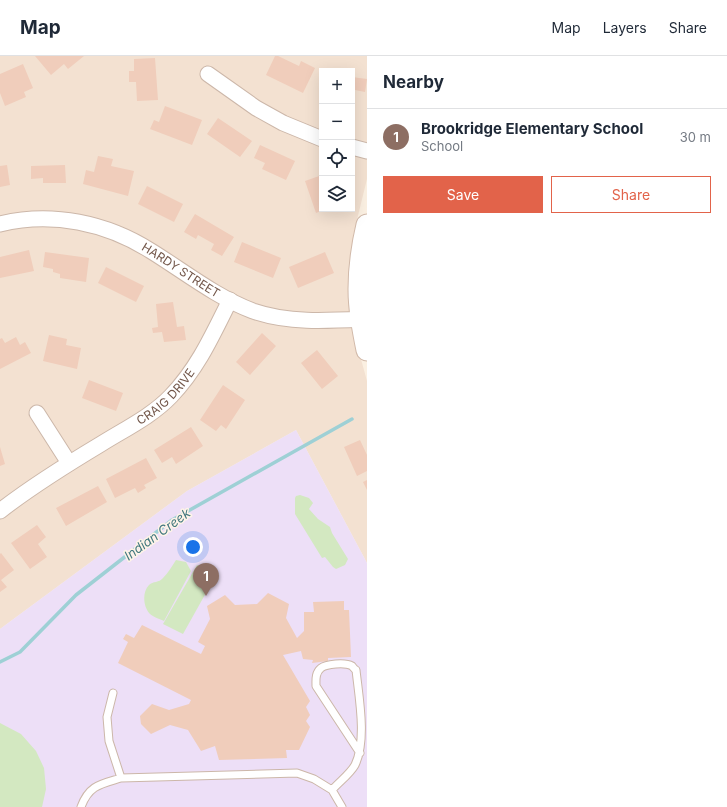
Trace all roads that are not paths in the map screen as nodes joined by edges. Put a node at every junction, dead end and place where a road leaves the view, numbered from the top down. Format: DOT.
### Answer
graph roads {
  1 [pos="208,74"];
  2 [pos="319,138"];
  3 [pos="355,148"];
  4 [pos="367,151"];
  5 [pos="0,224"];
  6 [pos="367,225"];
  7 [pos="230,300"];
  8 [pos="362,319"];
  9 [pos="367,350"];
  10 [pos="37,413"];
  11 [pos="69,463"];
  12 [pos="0,511"];
  13 [pos="114,693"];
  14 [pos="360,753"];
  15 [pos="121,778"];
  16 [pos="332,790"];
  17 [pos="82,807"];
  18 [pos="342,807"];
  1 -- 2 [label="street"];
  3 -- 4 [label="street"];
  5 -- 7 [label="street, HARDY STREET"];
  6 -- 8 [label="street"];
  7 -- 8 [label="street, HARDY STREET"];
  7 -- 11 [label="street, CRAIG DRIVE"];
  8 -- 9 [label="street"];
  10 -- 11 [label="street"];
  11 -- 12 [label="street, CRAIG DRIVE"];
  13 -- 15 [label="lane"];
  14 -- 14 [label="lane"];
  14 -- 16 [label="lane"];
  15 -- 16 [label="lane"];
  15 -- 17 [label="lane"];
  16 -- 18 [label="lane"];
}
